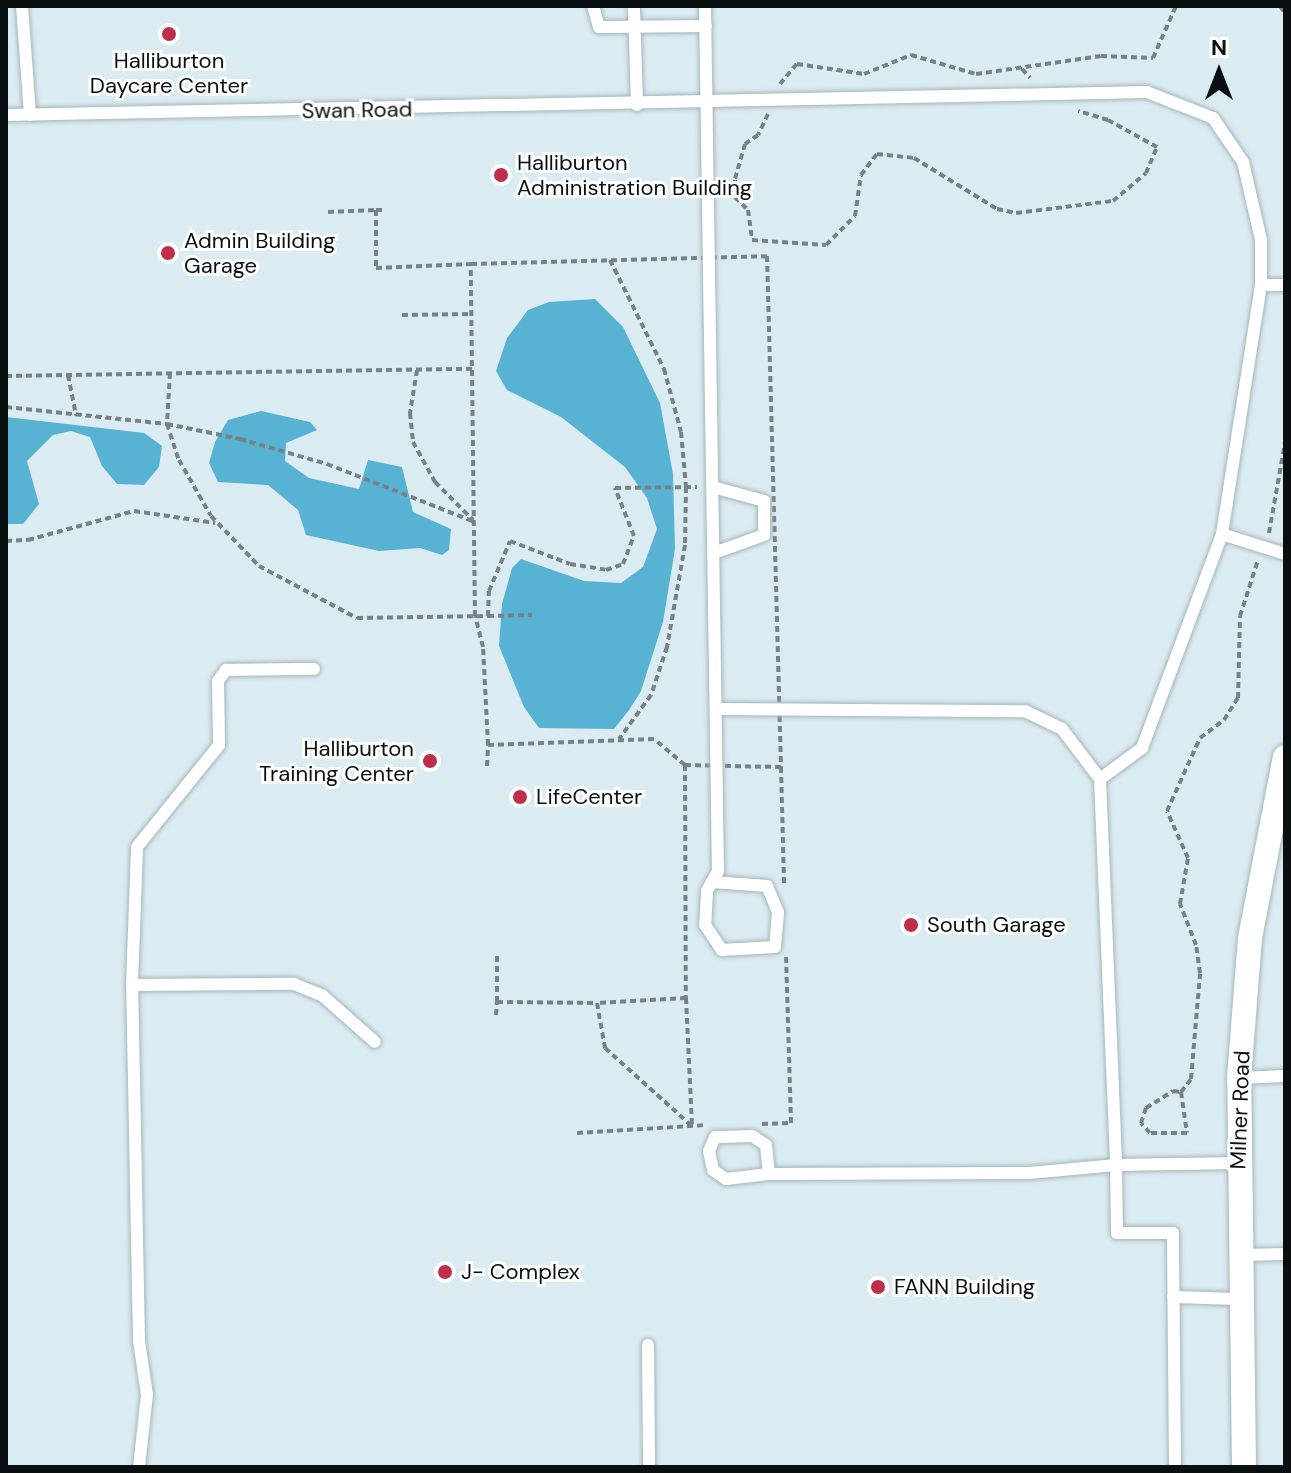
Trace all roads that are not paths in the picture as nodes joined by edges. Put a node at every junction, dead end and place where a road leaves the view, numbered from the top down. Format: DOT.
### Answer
graph roads {
  1 [pos="22,6"];
  2 [pos="593,6"];
  3 [pos="705,6"];
  4 [pos="634,9"];
  5 [pos="706,26"];
  6 [pos="635,27"];
  7 [pos="708,103"];
  8 [pos="637,105"];
  9 [pos="6,115"];
  10 [pos="30,115"];
  11 [pos="1261,285"];
  12 [pos="1285,285"];
  13 [pos="713,487"];
  14 [pos="1222,534"];
  15 [pos="714,553"];
  16 [pos="1285,554"];
  17 [pos="314,669"];
  18 [pos="716,709"];
  19 [pos="1285,757"];
  20 [pos="1100,779"];
  21 [pos="712,882"];
  22 [pos="132,985"];
  23 [pos="375,1042"];
  24 [pos="1285,1076"];
  25 [pos="1239,1078"];
  26 [pos="1237,1163"];
  27 [pos="1116,1165"];
  28 [pos="769,1174"];
  29 [pos="1285,1254"];
  30 [pos="1242,1255"];
  31 [pos="1173,1297"];
  32 [pos="1240,1299"];
  33 [pos="648,1345"];
  34 [pos="139,1467"];
  35 [pos="649,1467"];
  36 [pos="1175,1467"];
  37 [pos="1244,1467"];
  1 -- 10 [label="lane"];
  2 -- 6 [label="lane"];
  3 -- 5 [label="lane"];
  4 -- 6 [label="lane"];
  5 -- 6 [label="lane"];
  5 -- 7 [label="lane"];
  6 -- 8 [label="lane"];
  7 -- 8 [label="lane, Swan Road"];
  7 -- 11 [label="lane, Swan Road"];
  7 -- 13 [label="lane"];
  8 -- 10 [label="lane, Swan Road"];
  9 -- 10 [label="lane, Swan Road"];
  11 -- 12 [label="lane"];
  11 -- 14 [label="lane, Swan Road"];
  13 -- 15 [label="lane"];
  13 -- 15 [label="lane"];
  14 -- 16 [label="lane"];
  14 -- 20 [label="lane, Swan Road"];
  15 -- 18 [label="lane"];
  17 -- 22 [label="lane"];
  18 -- 20 [label="lane"];
  18 -- 21 [label="lane"];
  19 -- 25 [label="street, Milner Road"];
  20 -- 27 [label="lane"];
  21 -- 21 [label="lane"];
  22 -- 23 [label="lane"];
  22 -- 34 [label="lane"];
  24 -- 25 [label="lane"];
  25 -- 26 [label="street, Milner Road"];
  26 -- 27 [label="lane"];
  26 -- 30 [label="street, Milner Road"];
  27 -- 28 [label="lane"];
  27 -- 31 [label="lane"];
  28 -- 28 [label="lane"];
  29 -- 30 [label="lane"];
  30 -- 32 [label="street, Milner Road"];
  31 -- 32 [label="lane"];
  31 -- 36 [label="lane"];
  32 -- 37 [label="street, Milner Road"];
  33 -- 35 [label="lane"];
}
